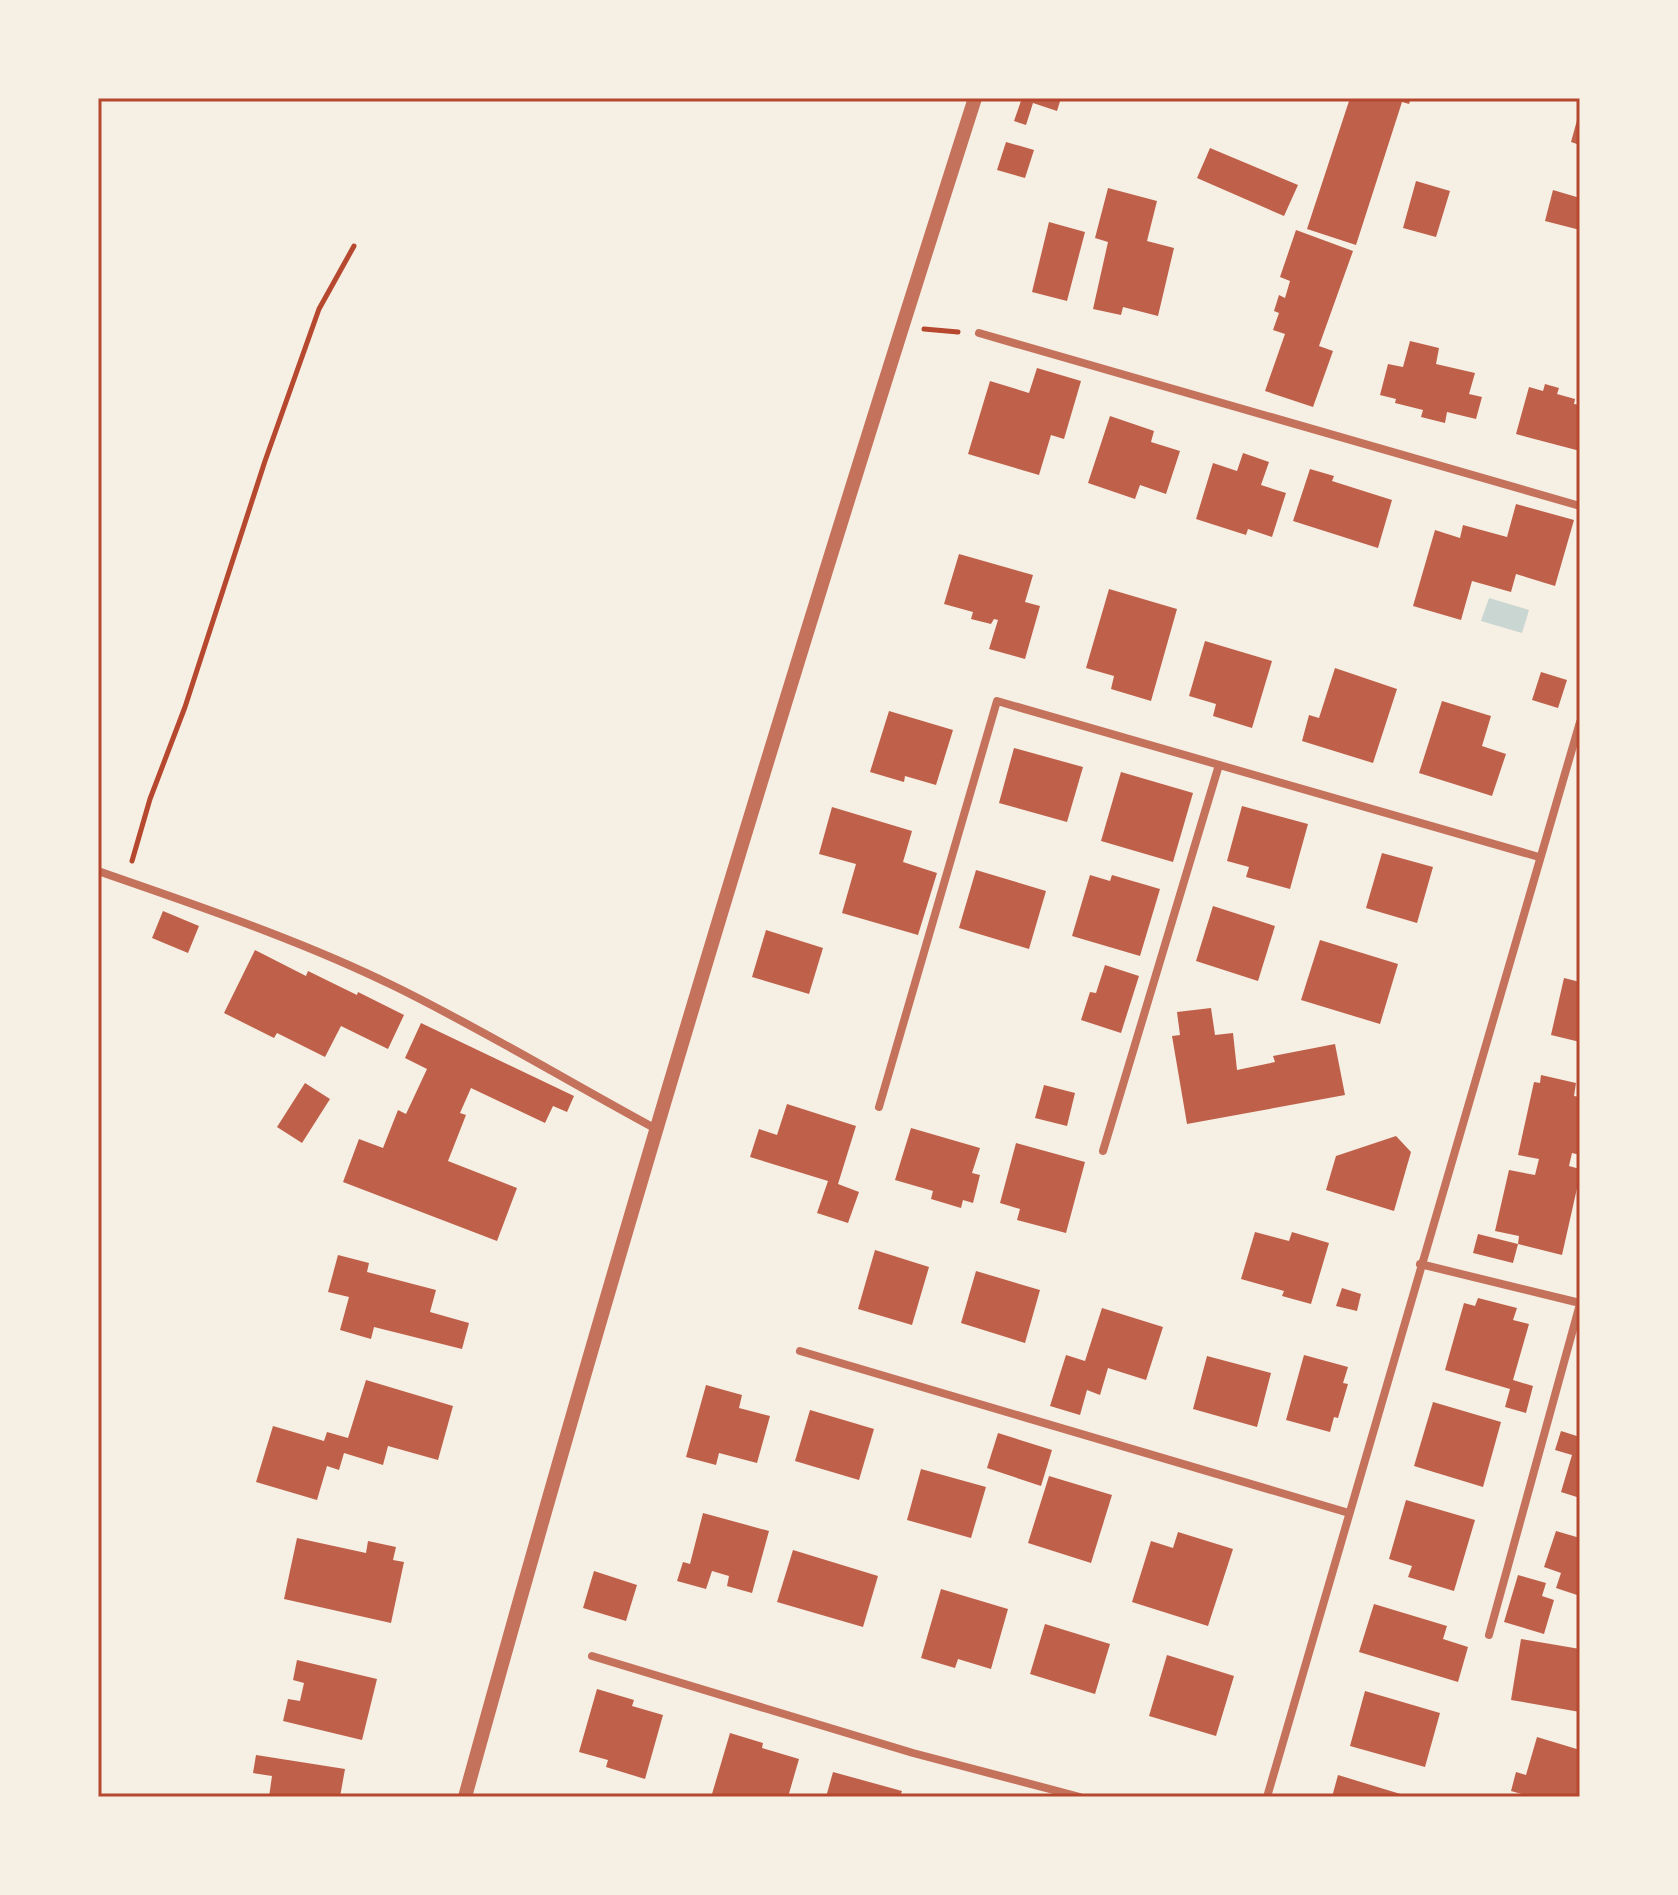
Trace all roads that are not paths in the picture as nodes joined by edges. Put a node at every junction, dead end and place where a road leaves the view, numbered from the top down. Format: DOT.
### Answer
graph roads {
  1 [pos="975,98"];
  2 [pos="979,333"];
  3 [pos="1580,506"];
  4 [pos="1580,722"];
  5 [pos="1219,765"];
  6 [pos="1539,857"];
  7 [pos="98,871"];
  8 [pos="879,1107"];
  9 [pos="656,1129"];
  10 [pos="1103,1151"];
  11 [pos="1420,1264"];
  12 [pos="1580,1303"];
  13 [pos="800,1351"];
  14 [pos="1349,1513"];
  15 [pos="1489,1635"];
  16 [pos="592,1656"];
  17 [pos="465,1797"];
  18 [pos="1080,1797"];
  19 [pos="1267,1797"];
  1 -- 9 [label="street"];
  2 -- 3 [label="street"];
  4 -- 6 [label="street"];
  5 -- 6 [label="street"];
  5 -- 8 [label="street"];
  5 -- 10 [label="street"];
  6 -- 11 [label="street"];
  7 -- 9 [label="street"];
  9 -- 17 [label="street"];
  11 -- 12 [label="street"];
  11 -- 14 [label="street"];
  12 -- 15 [label="street"];
  13 -- 14 [label="street"];
  14 -- 19 [label="street"];
  16 -- 18 [label="street"];
}
